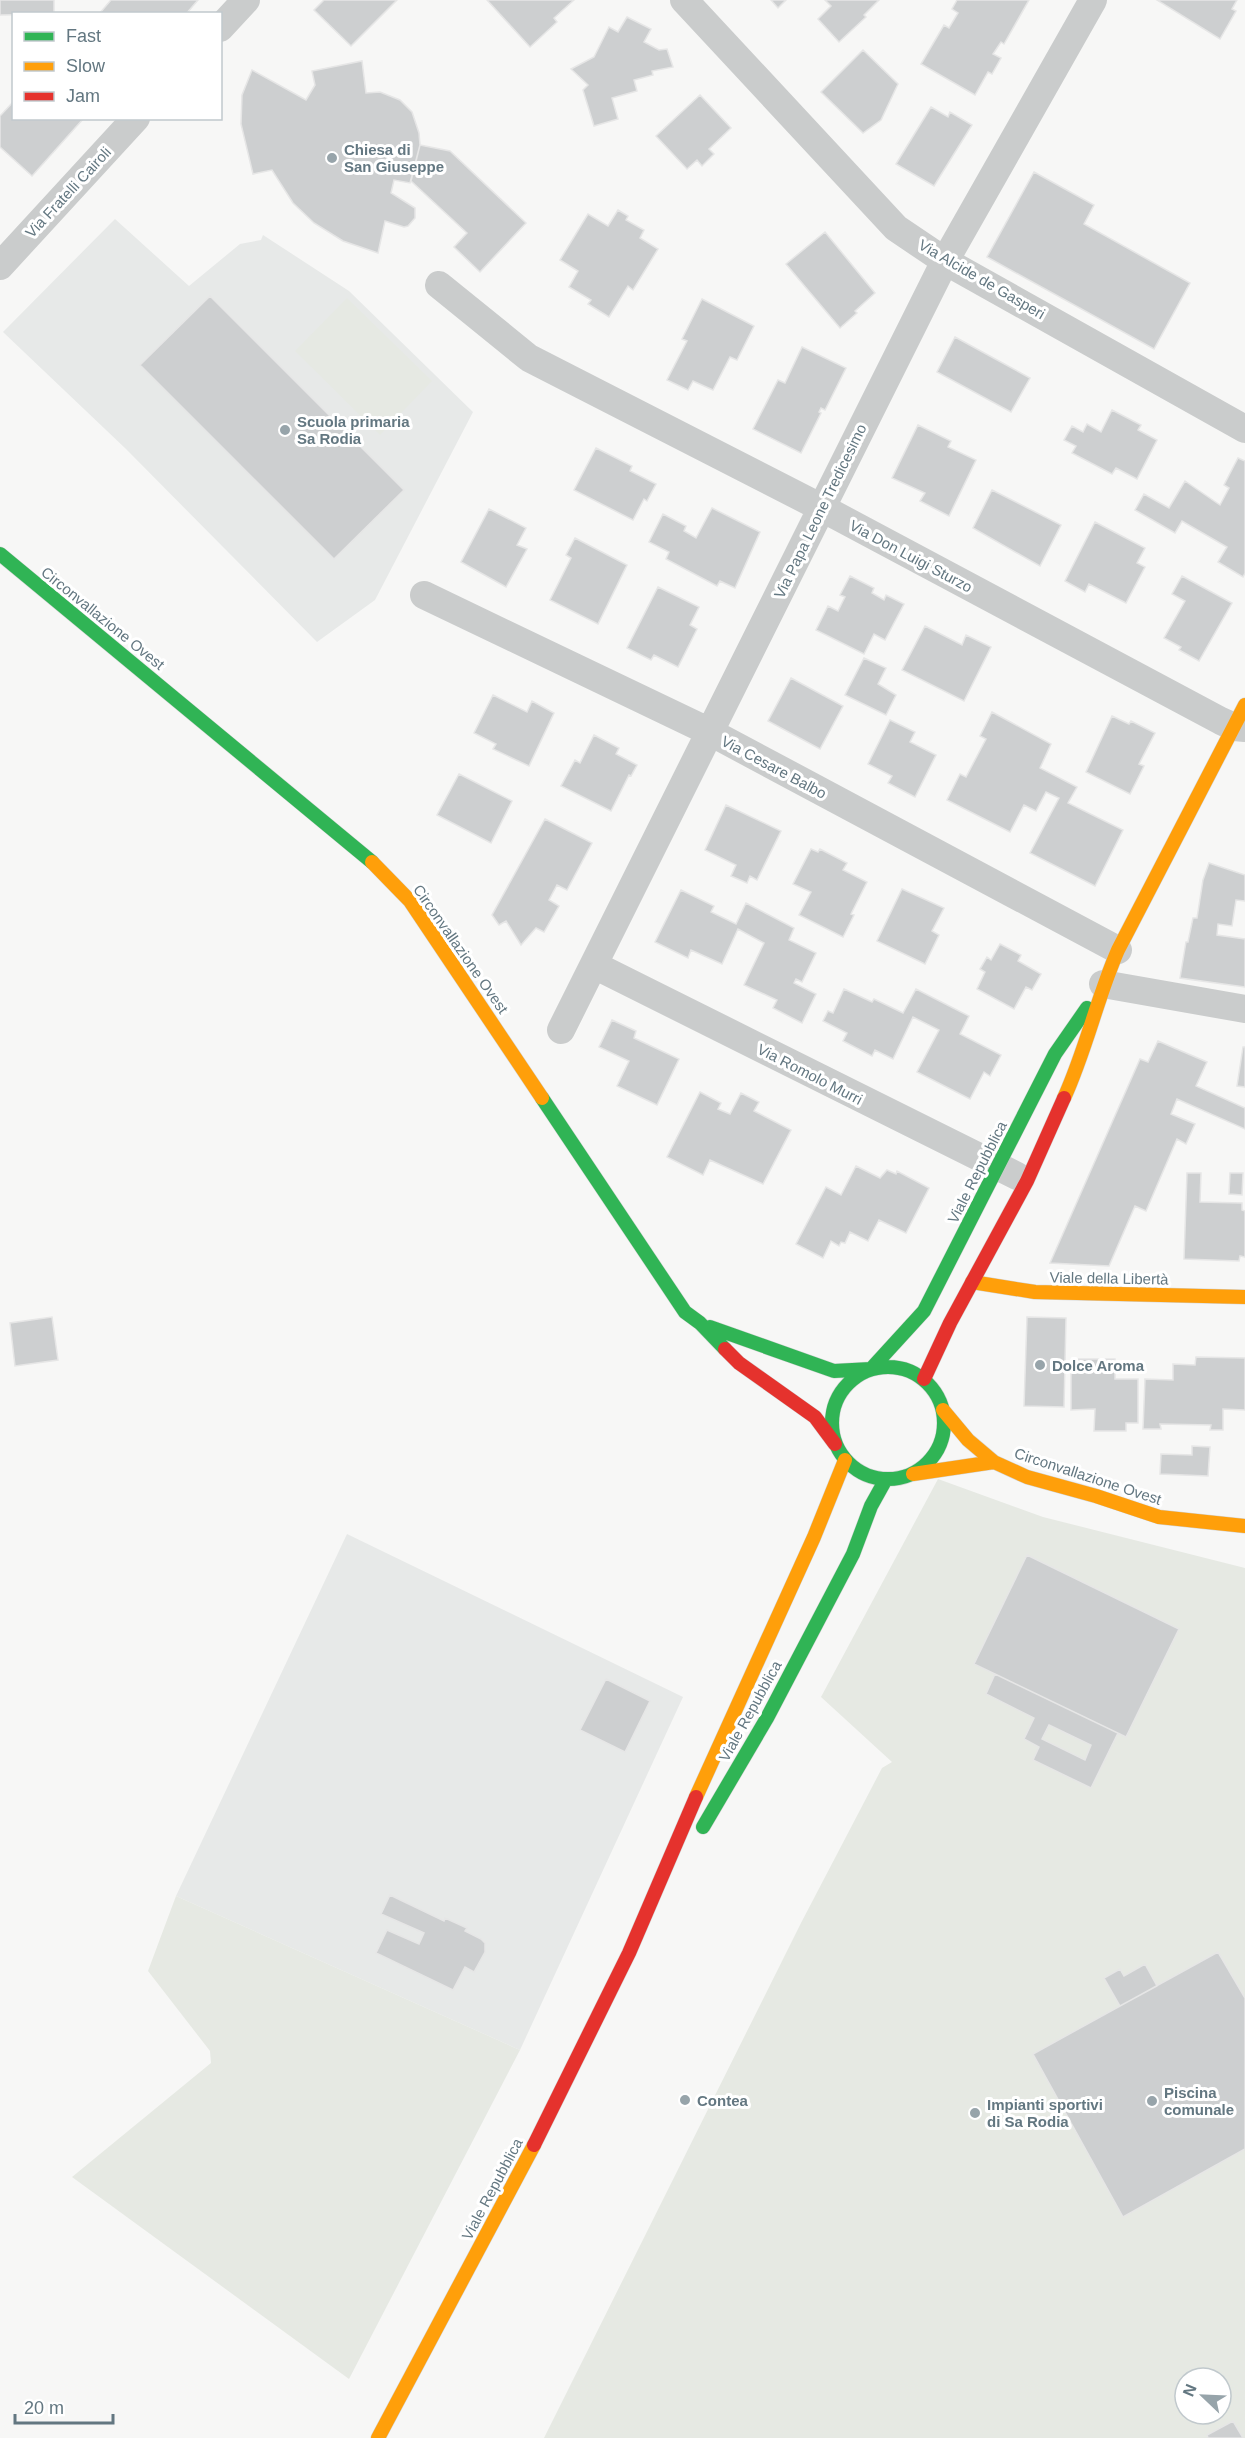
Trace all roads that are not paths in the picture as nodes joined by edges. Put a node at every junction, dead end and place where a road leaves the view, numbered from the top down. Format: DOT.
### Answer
graph roads {
  1 [pos="246,0"];
  2 [pos="684,0"];
  3 [pos="1093,0"];
  4 [pos="222,26"];
  5 [pos="134,120"];
  6 [pos="945,261"];
  7 [pos="0,266"];
  8 [pos="439,285"];
  9 [pos="1245,429"];
  10 [pos="822,508"];
  11 [pos="0,554"];
  12 [pos="424,595"];
  13 [pos="1241,720"];
  14 [pos="710,732"];
  15 [pos="1118,950"];
  16 [pos="594,965"];
  17 [pos="1103,984"];
  18 [pos="1245,1009"];
  19 [pos="561,1030"];
  20 [pos="998,1168"];
  21 [pos="1028,1181"];
  22 [pos="972,1282"];
  23 [pos="1245,1297"];
  24 [pos="700,1323"];
  25 [pos="871,1369"];
  26 [pos="924,1379"];
  27 [pos="943,1410"];
  28 [pos="835,1444"];
  29 [pos="845,1460"];
  30 [pos="994,1462"];
  31 [pos="913,1474"];
  32 [pos="886,1479"];
  33 [pos="1245,1526"];
  34 [pos="629,1953"];
  35 [pos="378,2438"];
  1 -- 4 [label="street"];
  2 -- 6 [label="street, Via Alcide de Gasperi"];
  3 -- 6 [label="street, Via Papa Leone Tredicesimo"];
  5 -- 7 [label="street, Via Fratelli Cairoli"];
  6 -- 9 [label="street, Via Alcide de Gasperi"];
  6 -- 10 [label="street, Via Papa Leone Tredicesimo"];
  8 -- 10 [label="street, Via Don Luigi Sturzo"];
  10 -- 13 [label="street, Via Don Luigi Sturzo"];
  10 -- 14 [label="street, Via Papa Leone Tredicesimo"];
  11 -- 24 [label="street, Circonvallazione Ovest"];
  12 -- 14 [label="street, Via Cesare Balbo"];
  13 -- 15 [label="street, Viale Repubblica"];
  14 -- 15 [label="street, Via Cesare Balbo"];
  14 -- 16 [label="street, Via Papa Leone Tredicesimo"];
  15 -- 17 [label="street, Viale Repubblica"];
  16 -- 19 [label="street, Via Papa Leone Tredicesimo"];
  16 -- 20 [label="street, Via Romolo Murri"];
  17 -- 18 [label="street"];
  17 -- 20 [label="street, Viale Repubblica"];
  17 -- 21 [label="street, Viale Repubblica"];
  20 -- 21 [label="street, Via Romolo Murri"];
  20 -- 25 [label="street, Viale Repubblica"];
  21 -- 22 [label="street, Viale Repubblica"];
  22 -- 23 [label="street, Viale della Libertà"];
  22 -- 26 [label="street, Viale Repubblica"];
  24 -- 25 [label="street"];
  24 -- 28 [label="street"];
  25 -- 26 [label="street"];
  25 -- 28 [label="street"];
  26 -- 27 [label="street"];
  27 -- 30 [label="street, Circonvallazione Ovest"];
  27 -- 31 [label="street"];
  28 -- 29 [label="street"];
  29 -- 32 [label="street"];
  29 -- 34 [label="street, Viale Repubblica"];
  30 -- 31 [label="street, Circonvallazione Ovest"];
  30 -- 33 [label="street, Circonvallazione Ovest"];
  31 -- 32 [label="street"];
  32 -- 34 [label="street, Viale Repubblica"];
  34 -- 35 [label="street, Viale Repubblica"];
}
